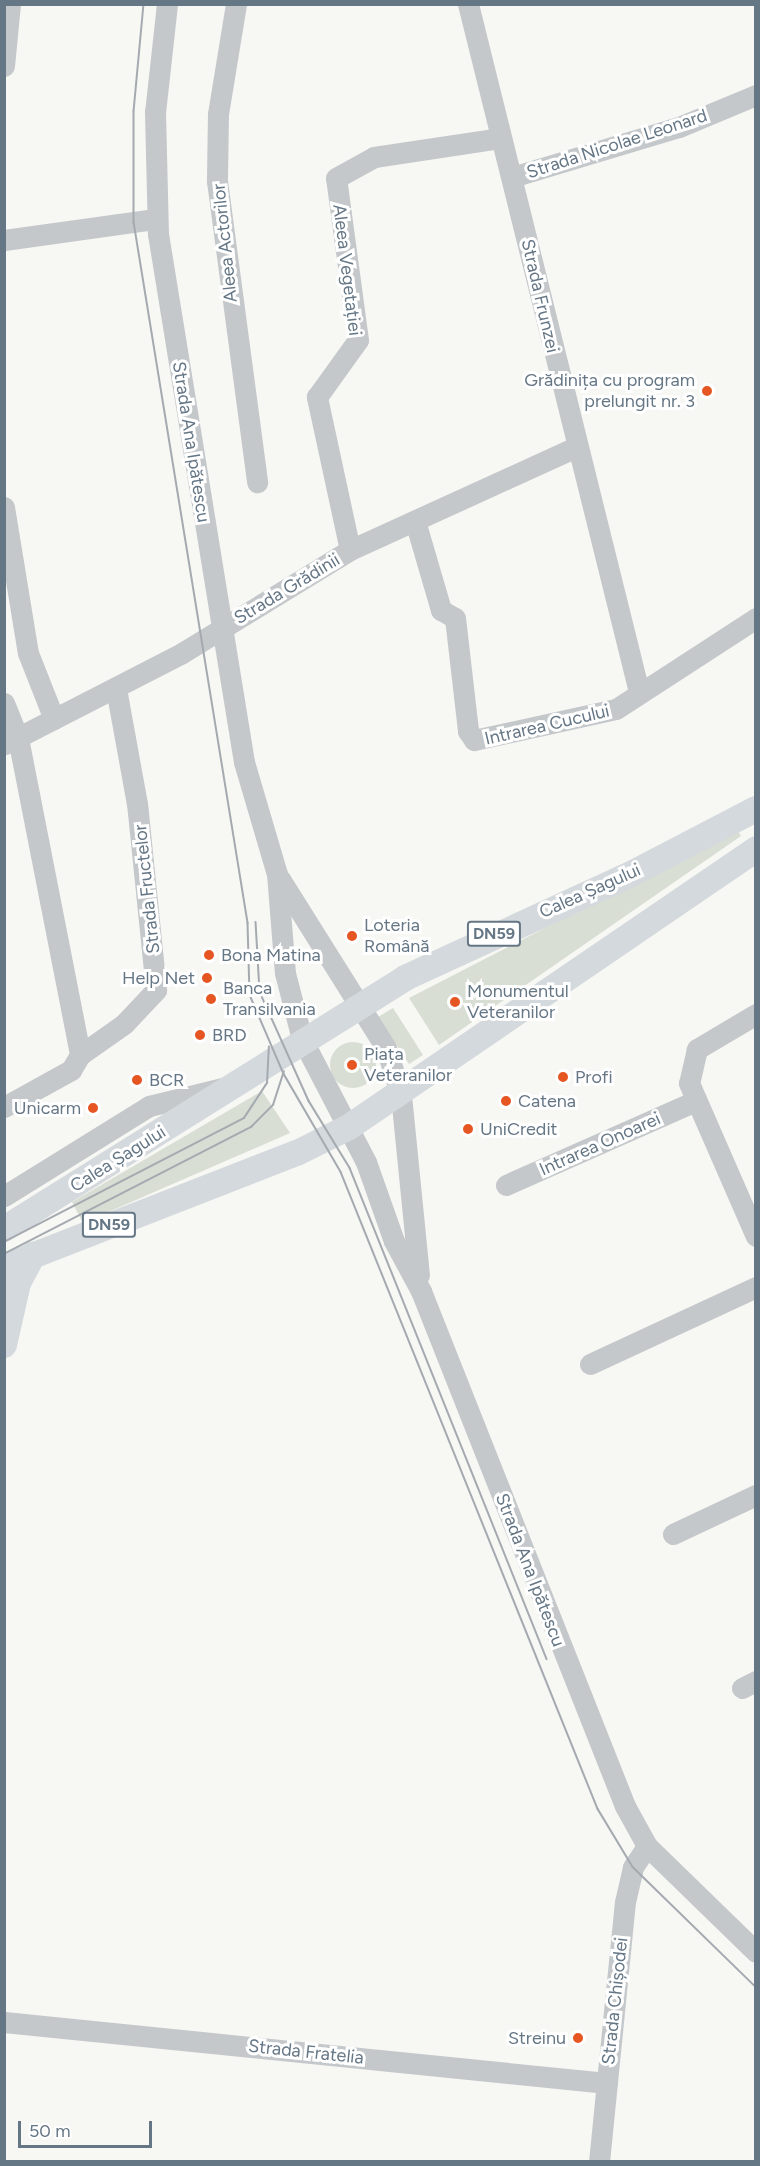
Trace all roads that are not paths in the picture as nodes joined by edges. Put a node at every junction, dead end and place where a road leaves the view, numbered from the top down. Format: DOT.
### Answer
graph roads {
  1 [pos="10,4"];
  2 [pos="167,4"];
  3 [pos="236,4"];
  4 [pos="468,4"];
  5 [pos="4,66"];
  6 [pos="756,95"];
  7 [pos="500,138"];
  8 [pos="512,177"];
  9 [pos="156,219"];
  10 [pos="4,240"];
  11 [pos="576,447"];
  12 [pos="257,482"];
  13 [pos="4,507"];
  14 [pos="415,520"];
  15 [pos="350,550"];
  16 [pos="756,618"];
  17 [pos="221,628"];
  18 [pos="116,689"];
  19 [pos="639,692"];
  20 [pos="4,703"];
  21 [pos="54,719"];
  22 [pos="11,741"];
  23 [pos="756,809"];
  24 [pos="756,849"];
  25 [pos="277,874"];
  26 [pos="359,1004"];
  27 [pos="756,1014"];
  28 [pos="302,1039"];
  29 [pos="80,1055"];
  30 [pos="230,1087"];
  31 [pos="401,1095"];
  32 [pos="693,1102"];
  33 [pos="4,1107"];
  34 [pos="349,1127"];
  35 [pos="507,1185"];
  36 [pos="4,1196"];
  37 [pos="4,1229"];
  38 [pos="756,1236"];
  39 [pos="9,1281"];
  40 [pos="756,1287"];
  41 [pos="421,1291"];
  42 [pos="4,1345"];
  43 [pos="590,1364"];
  44 [pos="756,1495"];
  45 [pos="673,1534"];
  46 [pos="647,1846"];
  47 [pos="753,1945"];
  48 [pos="4,2022"];
  49 [pos="607,2083"];
  50 [pos="599,2162"];
  1 -- 5 [label="street"];
  2 -- 9 [label="street, Strada Ana Ipătescu"];
  3 -- 12 [label="street, Aleea Actorilor"];
  4 -- 7 [label="street, Strada Frunzei"];
  6 -- 8 [label="street, Strada Nicolae Leonard"];
  7 -- 8 [label="street, Strada Frunzei"];
  7 -- 15 [label="street, Aleea Vegetației"];
  8 -- 11 [label="street, Strada Frunzei"];
  9 -- 10 [label="street"];
  9 -- 17 [label="street, Strada Ana Ipătescu"];
  11 -- 14 [label="street, Strada Grădinii"];
  11 -- 19 [label="street, Strada Frunzei"];
  13 -- 21 [label="street"];
  14 -- 15 [label="street, Strada Grădinii"];
  14 -- 19 [label="street, Intrarea Cucului"];
  15 -- 17 [label="street, Strada Grădinii"];
  16 -- 19 [label="street, Intrarea Cucului"];
  17 -- 18 [label="street, Strada Grădinii"];
  17 -- 25 [label="street, Strada Ana Ipătescu"];
  18 -- 21 [label="street, Strada Grădinii"];
  18 -- 29 [label="street, Strada Fructelor"];
  20 -- 22 [label="street"];
  21 -- 22 [label="street, Strada Grădinii"];
  22 -- 29 [label="street"];
  23 -- 26 [label="main road, Calea Șagului / DN59"];
  24 -- 31 [label="main road, DN59"];
  25 -- 26 [label="street, Strada Ana Ipătescu"];
  25 -- 28 [label="street, Strada Ana Ipătescu"];
  26 -- 28 [label="main road, DN59"];
  26 -- 31 [label="street"];
  27 -- 32 [label="street"];
  28 -- 30 [label="main road, Calea Șagului / DN59"];
  28 -- 34 [label="street"];
  29 -- 33 [label="street, Strada Fructelor"];
  30 -- 36 [label="street, Calea Șagului"];
  30 -- 37 [label="main road, Calea Șagului / DN59"];
  31 -- 34 [label="main road, DN59"];
  31 -- 41 [label="street, Strada Ana Ipătescu"];
  32 -- 35 [label="street, Intrarea Onoarei"];
  32 -- 38 [label="street"];
  34 -- 39 [label="main road, DN59"];
  34 -- 41 [label="street, Strada Ana Ipătescu"];
  39 -- 42 [label="main road"];
  40 -- 43 [label="street"];
  41 -- 46 [label="street, Strada Ana Ipătescu"];
  44 -- 45 [label="street"];
  46 -- 47 [label="street, Strada Ana Ipătescu"];
  46 -- 49 [label="street, Strada Chișodei"];
  48 -- 49 [label="street, Strada Fratelia"];
  49 -- 50 [label="street, Strada Chișodei"];
}
